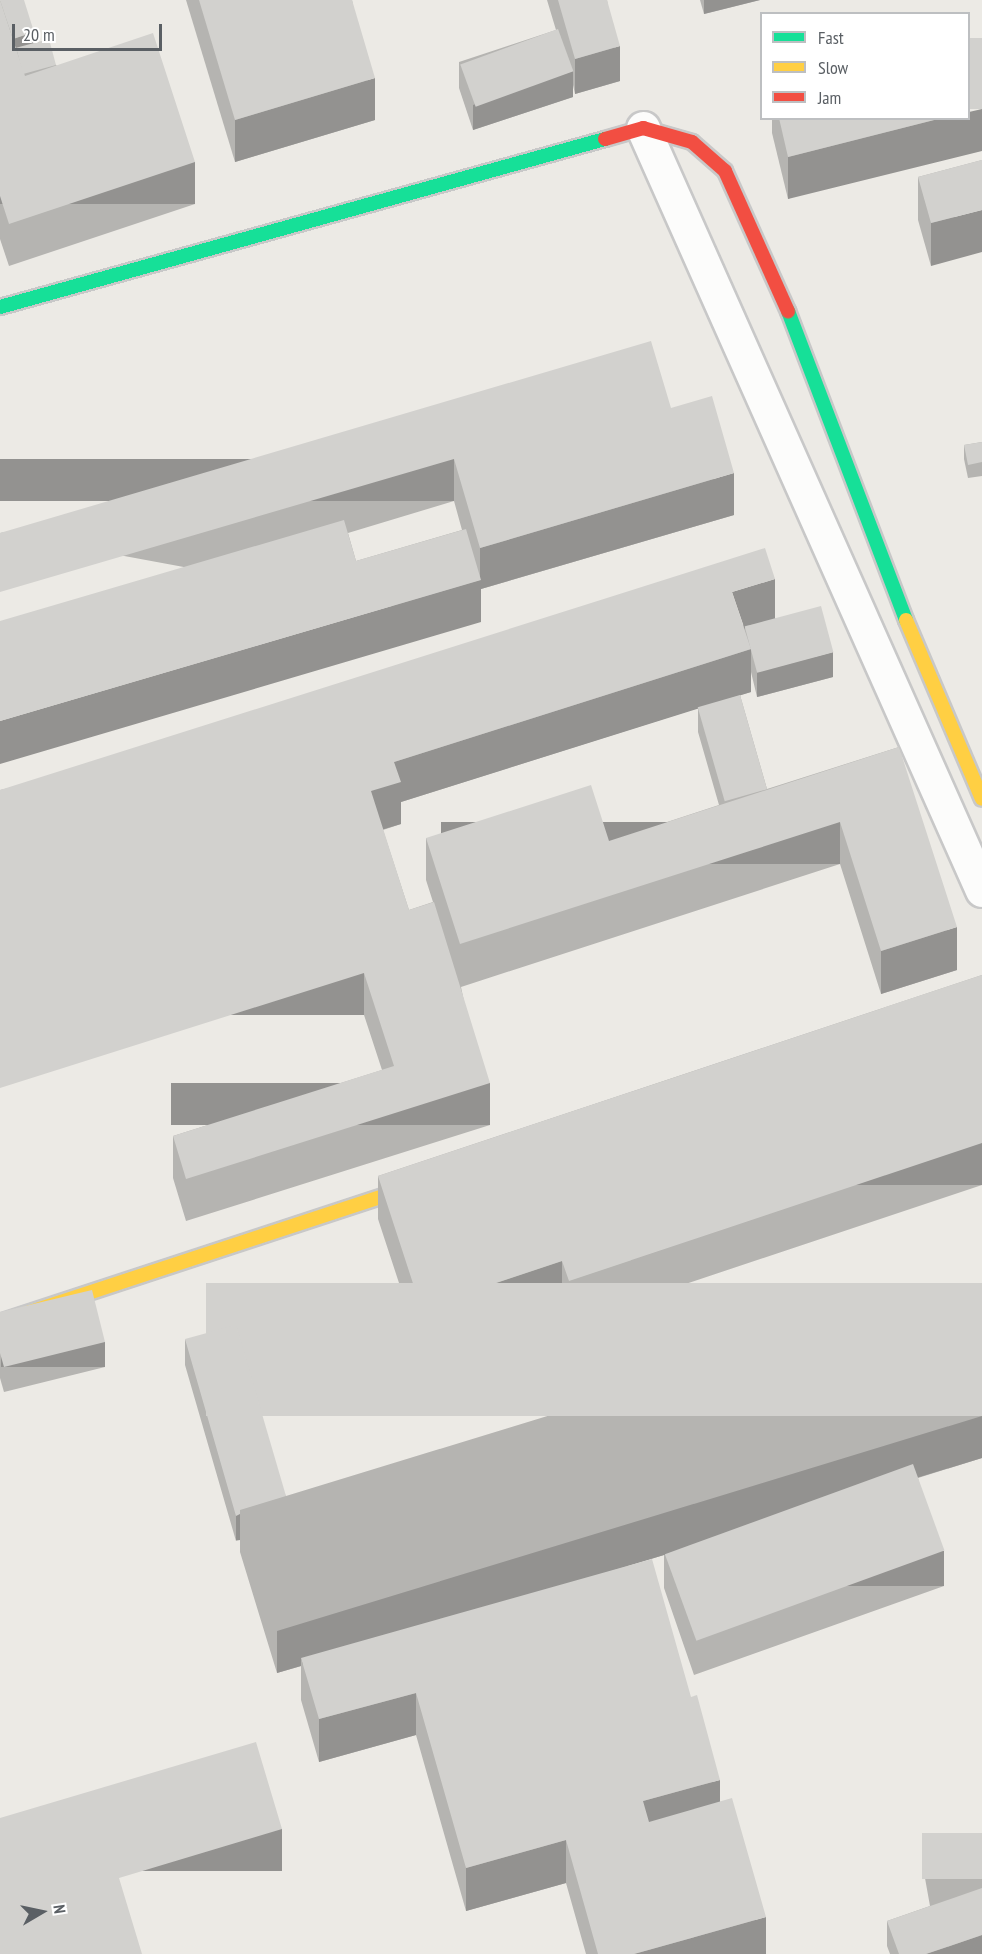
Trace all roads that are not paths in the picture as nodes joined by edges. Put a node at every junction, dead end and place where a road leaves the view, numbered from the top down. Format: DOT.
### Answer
graph roads {
  1 [pos="643,128"];
  2 [pos="0,307"];
  3 [pos="982,799"];
  4 [pos="982,890"];
  5 [pos="429,1180"];
  6 [pos="0,1322"];
  1 -- 2 [label="street"];
  1 -- 3 [label="street"];
  1 -- 4 [label="street"];
  5 -- 6 [label="street"];
}
